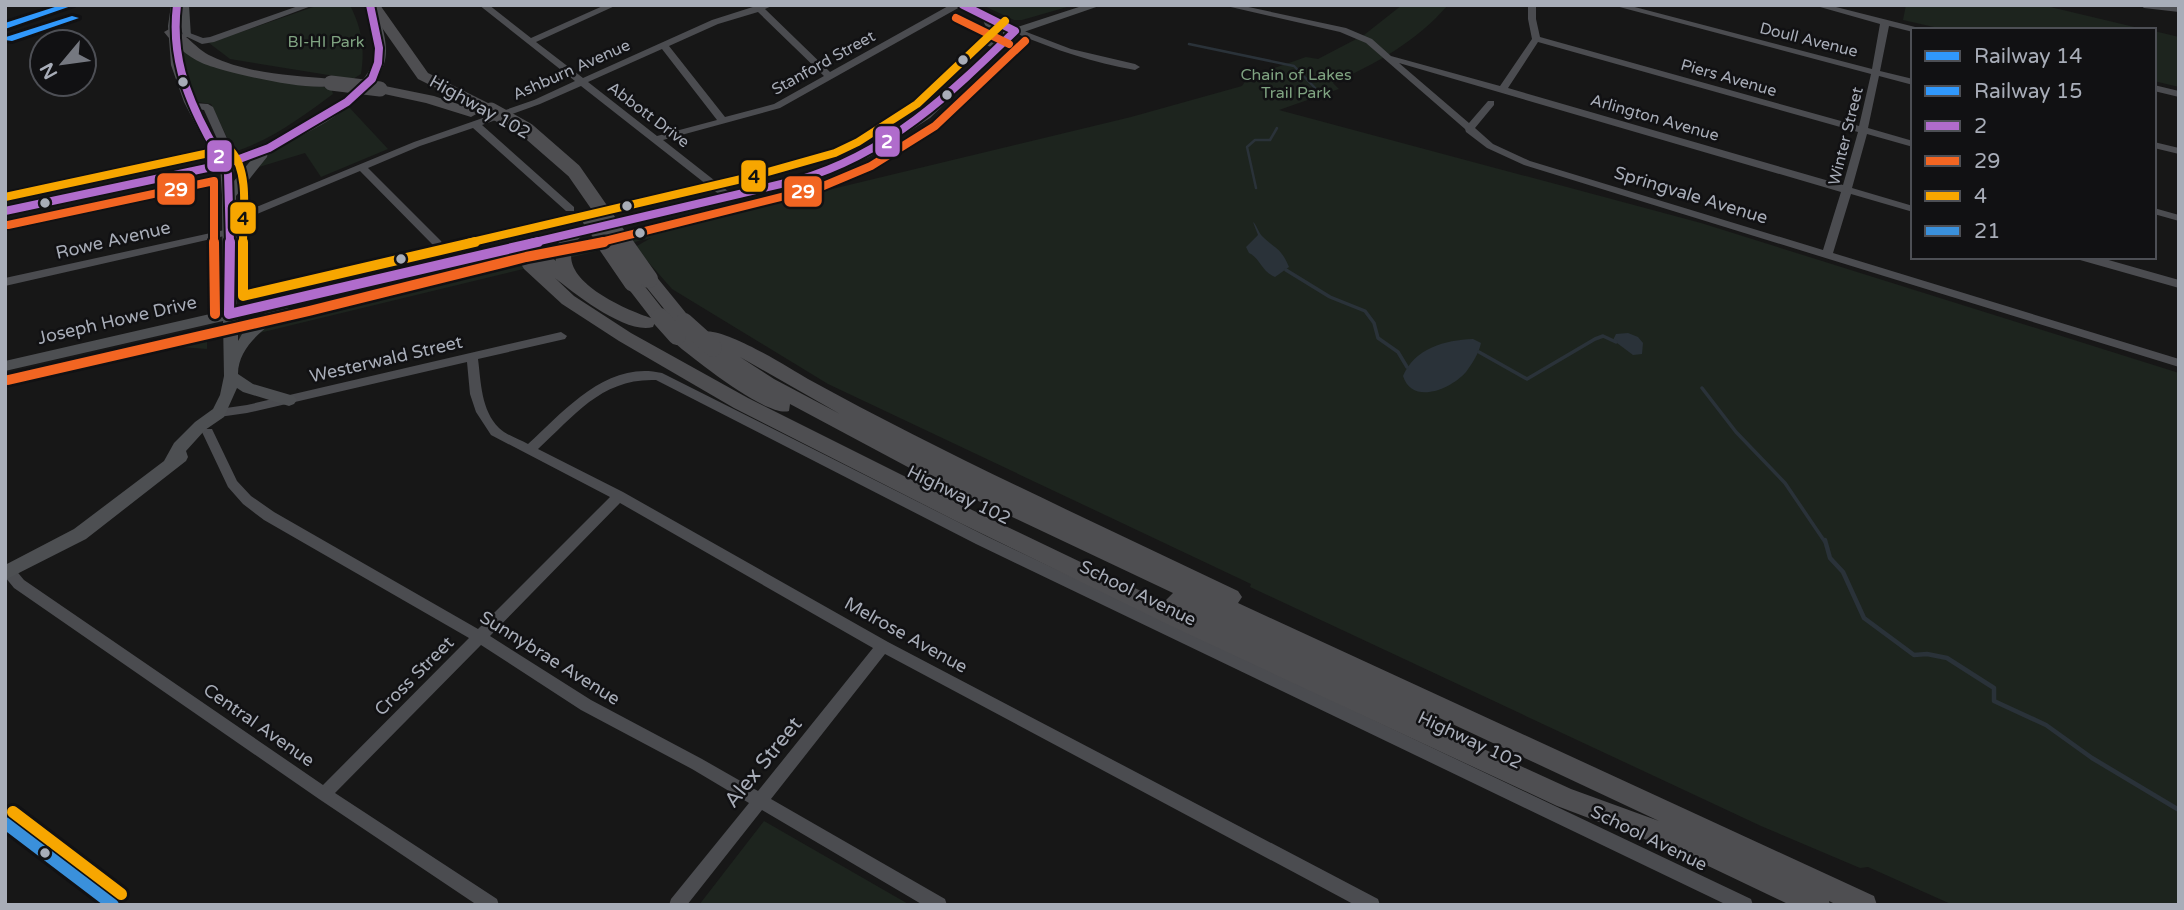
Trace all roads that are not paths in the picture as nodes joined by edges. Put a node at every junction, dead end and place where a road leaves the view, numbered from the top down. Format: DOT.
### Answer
graph roads {
  1 [pos="177,5"];
  2 [pos="186,5"];
  3 [pos="310,5"];
  4 [pos="372,5"];
  5 [pos="483,5"];
  6 [pos="613,5"];
  7 [pos="960,5"];
  8 [pos="1097,5"];
  9 [pos="1226,5"];
  10 [pos="1532,5"];
  11 [pos="1616,5"];
  12 [pos="1818,5"];
  13 [pos="2144,5"];
  14 [pos="764,7"];
  15 [pos="2179,9"];
  16 [pos="988,18"];
  17 [pos="1885,22"];
  18 [pos="1911,29"];
  19 [pos="1016,31"];
  20 [pos="172,32"];
  21 [pos="190,37"];
  22 [pos="1536,39"];
  23 [pos="529,42"];
  24 [pos="990,44"];
  25 [pos="663,45"];
  26 [pos="1389,57"];
  27 [pos="1135,67"];
  28 [pos="236,69"];
  29 [pos="1877,72"];
  30 [pos="830,77"];
  31 [pos="1911,81"];
  32 [pos="581,83"];
  33 [pos="2156,88"];
  34 [pos="1503,89"];
  35 [pos="2179,94"];
  36 [pos="1491,103"];
  37 [pos="480,116"];
  38 [pos="722,120"];
  39 [pos="1469,130"];
  40 [pos="1860,130"];
  41 [pos="657,139"];
  42 [pos="1911,143"];
  43 [pos="2156,146"];
  44 [pos="269,148"];
  45 [pos="2179,152"];
  46 [pos="226,164"];
  47 [pos="362,168"];
  48 [pos="1848,190"];
  49 [pos="229,195"];
  50 [pos="725,195"];
  51 [pos="1911,208"];
  52 [pos="570,209"];
  53 [pos="5,211"];
  54 [pos="2156,212"];
  55 [pos="2179,218"];
  56 [pos="229,227"];
  57 [pos="575,234"];
  58 [pos="437,243"];
  59 [pos="523,243"];
  60 [pos="1827,255"];
  61 [pos="2091,259"];
  62 [pos="641,281"];
  63 [pos="5,282"];
  64 [pos="2179,284"];
  65 [pos="583,293"];
  66 [pos="306,297"];
  67 [pos="229,314"];
  68 [pos="654,320"];
  69 [pos="681,329"];
  70 [pos="561,335"];
  71 [pos="472,356"];
  72 [pos="2179,363"];
  73 [pos="5,366"];
  74 [pos="231,371"];
  75 [pos="289,400"];
  76 [pos="217,415"];
  77 [pos="208,432"];
  78 [pos="529,450"];
  79 [pos="171,462"];
  80 [pos="619,496"];
  81 [pos="7,572"];
  82 [pos="480,637"];
  83 [pos="883,646"];
  84 [pos="324,794"];
  85 [pos="759,801"];
  86 [pos="5,823"];
  87 [pos="1694,846"];
  88 [pos="113,905"];
  89 [pos="491,905"];
  90 [pos="677,905"];
  91 [pos="939,905"];
  92 [pos="1372,905"];
  93 [pos="1745,905"];
  94 [pos="1818,905"];
  95 [pos="1866,905"];
  1 -- 20 [label="main road"];
  2 -- 21 [label="main road"];
  3 -- 21 [label="street"];
  4 -- 37 [label="highway, Highway 102"];
  4 -- 44 [label="main road"];
  5 -- 23 [label="street, Abbott Drive"];
  6 -- 23 [label="street"];
  7 -- 16 [label="street"];
  7 -- 30 [label="street, Stanford Street"];
  8 -- 19 [label="main road, Joseph Howe Drive"];
  9 -- 26 [label="street, Springvale Avenue"];
  10 -- 22 [label="street"];
  11 -- 29 [label="street, Doull Avenue"];
  12 -- 17 [label="street"];
  13 -- 15 [label="street"];
  14 -- 25 [label="street, Ashburn Avenue"];
  14 -- 30 [label="street"];
  16 -- 19 [label="street"];
  16 -- 24 [label="main road"];
  17 -- 18 [label="street"];
  17 -- 29 [label="street, Winter Street"];
  19 -- 24 [label="main road, Joseph Howe Drive"];
  19 -- 27 [label="street"];
  19 -- 50 [label="main road, Joseph Howe Drive"];
  20 -- 28 [label="highway, Highway 102"];
  20 -- 46 [label="main road"];
  21 -- 28 [label="highway"];
  22 -- 34 [label="street"];
  22 -- 40 [label="street, Piers Avenue"];
  23 -- 32 [label="street, Abbott Drive"];
  24 -- 50 [label="main road, Joseph Howe Drive"];
  25 -- 32 [label="street, Ashburn Avenue"];
  25 -- 38 [label="street"];
  26 -- 34 [label="street, Arlington Avenue"];
  26 -- 39 [label="street, Springvale Avenue"];
  28 -- 37 [label="highway, Highway 102, bridge"];
  29 -- 31 [label="street, Doull Avenue"];
  29 -- 40 [label="street, Winter Street"];
  30 -- 38 [label="street, Stanford Street"];
  32 -- 37 [label="street, Ashburn Avenue"];
  32 -- 41 [label="street, Abbott Drive"];
  33 -- 35 [label="street"];
  34 -- 48 [label="street, Arlington Avenue"];
  36 -- 39 [label="street"];
  37 -- 47 [label="street, Ashburn Avenue"];
  37 -- 52 [label="street"];
  37 -- 62 [label="highway, Highway 102, bridge"];
  38 -- 41 [label="street, Stanford Street"];
  39 -- 60 [label="street, Springvale Avenue"];
  40 -- 42 [label="street, Piers Avenue"];
  40 -- 48 [label="street, Winter Street"];
  41 -- 50 [label="street, Abbott Drive"];
  43 -- 45 [label="street"];
  44 -- 46 [label="main road"];
  44 -- 49 [label="main road"];
  46 -- 49 [label="main road"];
  46 -- 53 [label="street"];
  47 -- 56 [label="street, Ashburn Avenue"];
  47 -- 58 [label="street"];
  48 -- 51 [label="street, Arlington Avenue"];
  48 -- 60 [label="street, Winter Street"];
  49 -- 56 [label="main road"];
  50 -- 57 [label="main road, Joseph Howe Drive"];
  50 -- 59 [label="main road, Joseph Howe Drive"];
  54 -- 55 [label="street"];
  56 -- 63 [label="street, Rowe Avenue"];
  56 -- 67 [label="main road"];
  57 -- 59 [label="main road, Joseph Howe Drive"];
  57 -- 65 [label="highway"];
  59 -- 65 [label="highway"];
  59 -- 66 [label="main road, Joseph Howe Drive"];
  59 -- 87 [label="highway"];
  60 -- 72 [label="street, Springvale Avenue"];
  61 -- 64 [label="street"];
  62 -- 68 [label="highway, Highway 102"];
  62 -- 69 [label="highway, Highway 102"];
  65 -- 68 [label="highway"];
  66 -- 67 [label="main road, Joseph Howe Drive"];
  66 -- 74 [label="main road"];
  67 -- 73 [label="main road, Joseph Howe Drive"];
  67 -- 74 [label="main road"];
  68 -- 69 [label="highway, Highway 102, bridge"];
  69 -- 87 [label="highway, Highway 102"];
  69 -- 95 [label="highway, Highway 102, bridge"];
  70 -- 71 [label="street, Westerwald Street"];
  71 -- 75 [label="street, Westerwald Street"];
  71 -- 78 [label="street, Melrose Avenue"];
  74 -- 75 [label="main road"];
  74 -- 76 [label="main road"];
  75 -- 76 [label="street, Westerwald Street"];
  76 -- 77 [label="main road"];
  76 -- 79 [label="main road"];
  77 -- 79 [label="main road"];
  77 -- 82 [label="street, Sunnybrae Avenue"];
  78 -- 80 [label="street, Melrose Avenue"];
  78 -- 93 [label="street, School Avenue"];
  79 -- 81 [label="main road"];
  80 -- 82 [label="street, Cross Street"];
  80 -- 83 [label="street, Melrose Avenue"];
  81 -- 84 [label="street, Central Avenue"];
  82 -- 84 [label="street, Cross Street"];
  82 -- 85 [label="street, Sunnybrae Avenue"];
  83 -- 85 [label="street, Alex Street"];
  83 -- 92 [label="street, Melrose Avenue"];
  84 -- 89 [label="street, Central Avenue"];
  85 -- 90 [label="street, Alex Street"];
  85 -- 91 [label="street, Sunnybrae Avenue"];
  86 -- 88 [label="street"];
  87 -- 94 [label="highway, Highway 102"];
}
